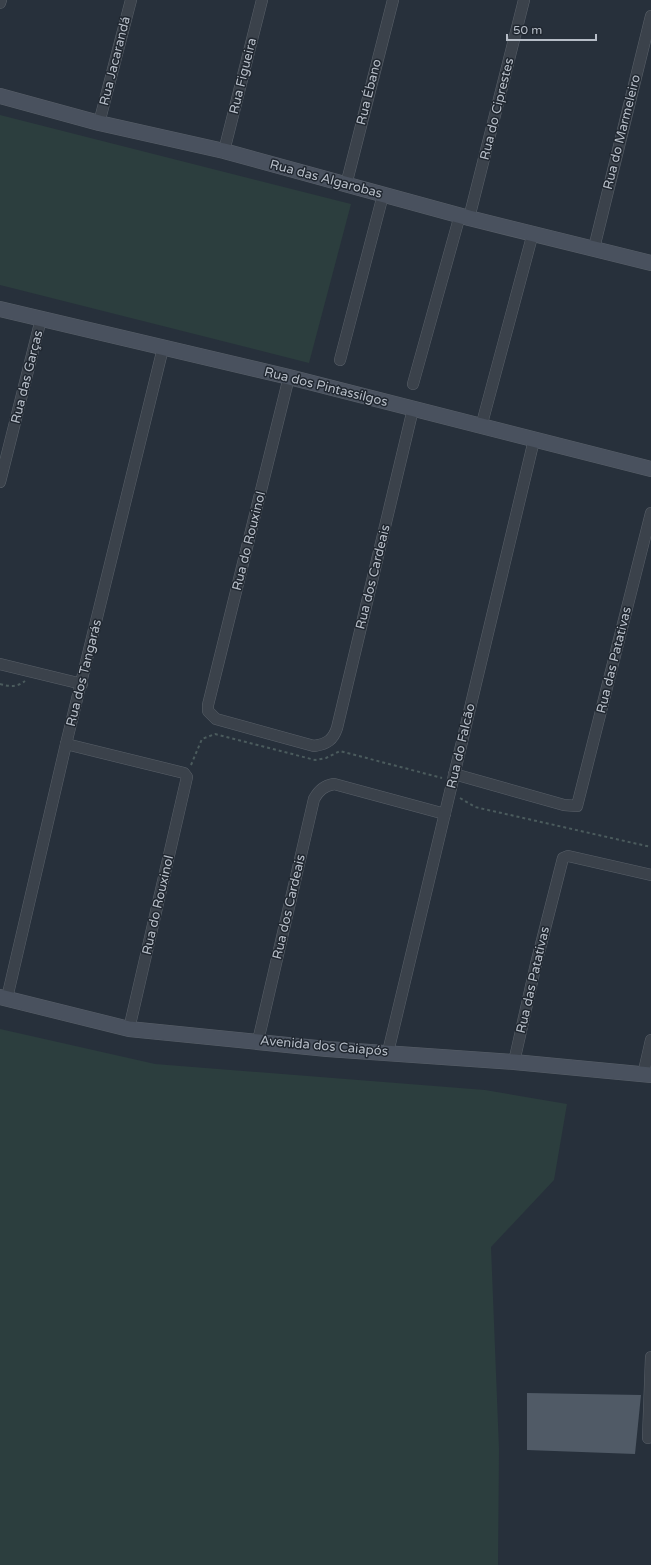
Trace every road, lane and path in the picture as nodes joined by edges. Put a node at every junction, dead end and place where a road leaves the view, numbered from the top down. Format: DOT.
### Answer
graph roads {
  1 [pos="1,0"];
  2 [pos="131,0"];
  3 [pos="262,0"];
  4 [pos="393,0"];
  5 [pos="524,0"];
  6 [pos="0,3"];
  7 [pos="651,16"];
  8 [pos="0,96"];
  9 [pos="99,123"];
  10 [pos="224,151"];
  11 [pos="346,185"];
  12 [pos="384,195"];
  13 [pos="465,216"];
  14 [pos="533,233"];
  15 [pos="594,248"];
  16 [pos="651,263"];
  17 [pos="0,309"];
  18 [pos="41,319"];
  19 [pos="163,348"];
  20 [pos="340,360"];
  21 [pos="289,377"];
  22 [pos="412,384"];
  23 [pos="413,409"];
  24 [pos="481,427"];
  25 [pos="534,440"];
  26 [pos="651,470"];
  27 [pos="0,482"];
  28 [pos="651,513"];
  29 [pos="0,664"];
  30 [pos="32,672"];
  31 [pos="0,684"];
  32 [pos="82,684"];
  33 [pos="328,742"];
  34 [pos="66,744"];
  35 [pos="187,766"];
  36 [pos="454,774"];
  37 [pos="446,785"];
  38 [pos="444,814"];
  39 [pos="651,847"];
  40 [pos="651,875"];
  41 [pos="3,998"];
  42 [pos="129,1029"];
  43 [pos="651,1040"];
  44 [pos="258,1041"];
  45 [pos="388,1052"];
  46 [pos="514,1062"];
  47 [pos="647,1075"];
  48 [pos="651,1357"];
  49 [pos="648,1438"];
  1 -- 6 [label="street"];
  2 -- 9 [label="street, Rua Jacarandá"];
  3 -- 10 [label="street, Rua Figueira"];
  4 -- 11 [label="street, Rua Ébano"];
  5 -- 13 [label="street, Rua do Ciprestes"];
  7 -- 15 [label="street, Rua do Marmeleiro"];
  8 -- 9 [label="street, Rua das Algarobas"];
  9 -- 10 [label="street, Rua das Algarobas"];
  10 -- 11 [label="street, Rua das Algarobas"];
  11 -- 12 [label="street, Rua das Algarobas"];
  12 -- 13 [label="street, Rua das Algarobas"];
  12 -- 20 [label="street"];
  13 -- 14 [label="street, Rua das Algarobas"];
  13 -- 22 [label="street, Rua do Ciprestes"];
  14 -- 15 [label="street, Rua das Algarobas"];
  14 -- 24 [label="street"];
  15 -- 16 [label="street, Rua das Algarobas"];
  17 -- 18 [label="street, Rua dos Pintassilgos"];
  18 -- 19 [label="street, Rua dos Pintassilgos"];
  18 -- 27 [label="street, Rua das Garças"];
  19 -- 21 [label="street, Rua dos Pintassilgos"];
  19 -- 32 [label="street, Rua dos Tangarás"];
  21 -- 23 [label="street, Rua dos Pintassilgos"];
  21 -- 33 [label="street, Rua do Rouxinol"];
  23 -- 24 [label="street, Rua dos Pintassilgos"];
  23 -- 33 [label="street, Rua dos Cardeais"];
  24 -- 25 [label="street, Rua dos Pintassilgos"];
  25 -- 26 [label="street, Rua dos Pintassilgos"];
  25 -- 36 [label="street, Rua do Falcão"];
  28 -- 36 [label="street, Rua das Patativas"];
  29 -- 30 [label="street"];
  30 -- 31 [label="path"];
  30 -- 32 [label="street"];
  32 -- 34 [label="street, Rua dos Tangarás"];
  34 -- 41 [label="street, Rua dos Tangarás"];
  34 -- 42 [label="street, Rua do Rouxinol"];
  35 -- 37 [label="path"];
  36 -- 37 [label="street, Rua do Falcão"];
  37 -- 38 [label="street, Rua do Falcão"];
  37 -- 39 [label="path"];
  38 -- 44 [label="street, Rua dos Cardeais"];
  38 -- 45 [label="street, Rua do Falcão"];
  40 -- 46 [label="street, Rua das Patativas"];
  41 -- 42 [label="street, Avenida dos Caiapós"];
  42 -- 44 [label="street, Avenida dos Caiapós"];
  43 -- 47 [label="street"];
  44 -- 45 [label="street, Avenida dos Caiapós"];
  45 -- 46 [label="street, Avenida dos Caiapós"];
  46 -- 47 [label="street, Avenida dos Caiapós"];
  48 -- 49 [label="street"];
}
